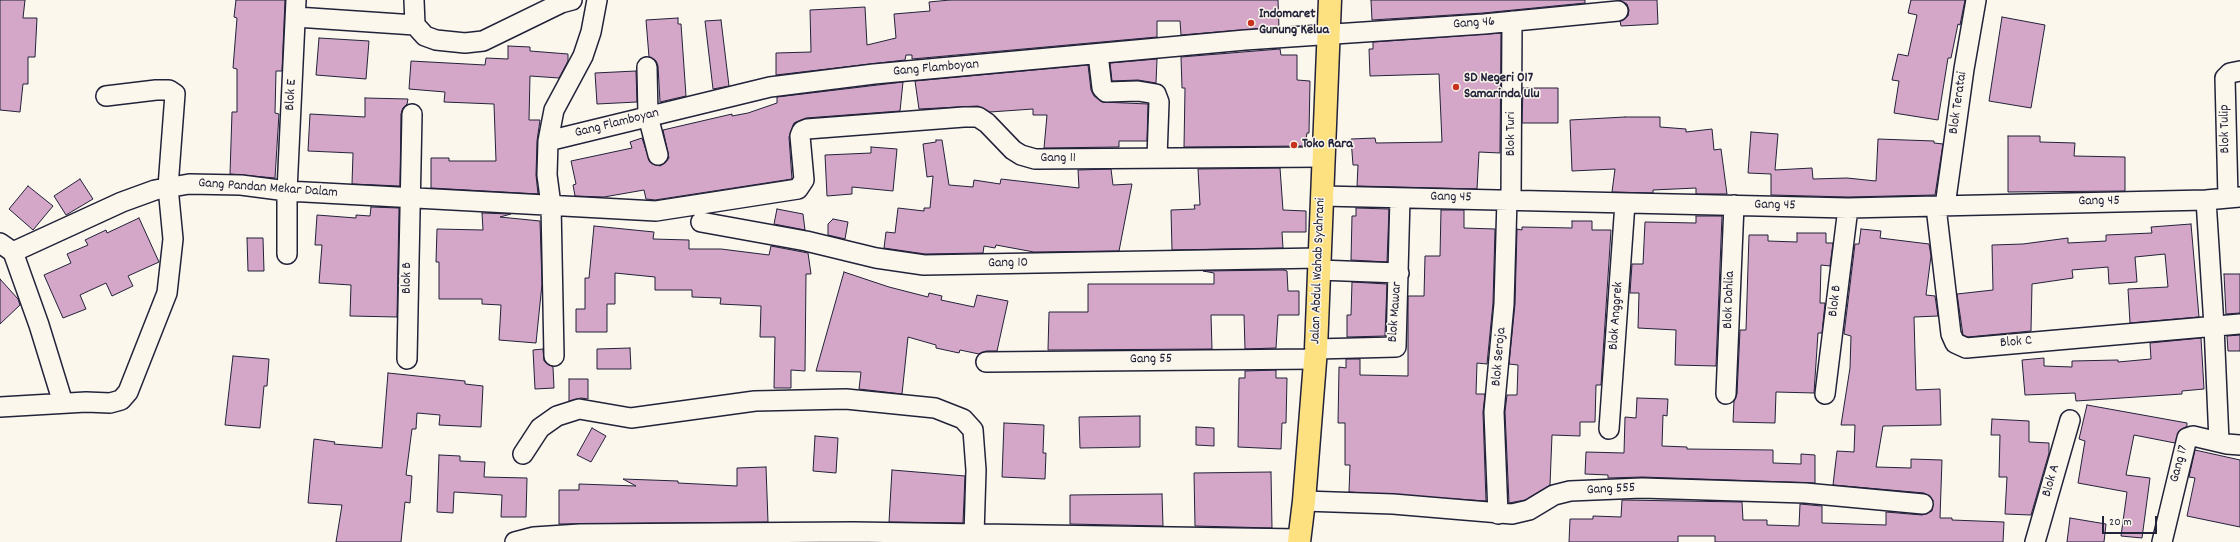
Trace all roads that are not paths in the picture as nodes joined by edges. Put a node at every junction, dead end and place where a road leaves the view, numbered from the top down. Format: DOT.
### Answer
graph roads {
  1 [pos="414,0"];
  2 [pos="572,0"];
  3 [pos="597,0"];
  4 [pos="1330,0"];
  5 [pos="1976,0"];
  6 [pos="296,9"];
  7 [pos="1618,11"];
  8 [pos="1512,21"];
  9 [pos="415,25"];
  10 [pos="1330,33"];
  11 [pos="1098,54"];
  12 [pos="647,67"];
  13 [pos="2240,71"];
  14 [pos="106,96"];
  15 [pos="412,114"];
  16 [pos="648,116"];
  17 [pos="806,129"];
  18 [pos="548,141"];
  19 [pos="658,155"];
  20 [pos="1324,157"];
  21 [pos="1157,158"];
  22 [pos="168,187"];
  23 [pos="287,191"];
  24 [pos="1322,196"];
  25 [pos="2234,197"];
  26 [pos="409,198"];
  27 [pos="1400,198"];
  28 [pos="1509,199"];
  29 [pos="2206,200"];
  30 [pos="1625,203"];
  31 [pos="551,205"];
  32 [pos="1734,205"];
  33 [pos="1940,206"];
  34 [pos="1848,208"];
  35 [pos="701,222"];
  36 [pos="6,247"];
  37 [pos="287,254"];
  38 [pos="1319,264"];
  39 [pos="1399,273"];
  40 [pos="2240,324"];
  41 [pos="2214,326"];
  42 [pos="1316,354"];
  43 [pos="554,356"];
  44 [pos="407,359"];
  45 [pos="986,362"];
  46 [pos="1726,394"];
  47 [pos="1825,394"];
  48 [pos="63,403"];
  49 [pos="0,407"];
  50 [pos="2070,420"];
  51 [pos="1608,429"];
  52 [pos="2219,441"];
  53 [pos="2240,445"];
  54 [pos="522,454"];
  55 [pos="1304,501"];
  56 [pos="1923,504"];
  57 [pos="1498,514"];
  58 [pos="974,535"];
  59 [pos="1299,540"];
  60 [pos="515,542"];
  61 [pos="2035,542"];
  62 [pos="2162,542"];
  1 -- 9 [label="street"];
  2 -- 9 [label="street"];
  3 -- 18 [label="street"];
  4 -- 10 [label="highway, Jalan Abdul Wahab Syahrani"];
  5 -- 33 [label="street, Blok Teratai"];
  6 -- 9 [label="street"];
  6 -- 23 [label="street, Blok E"];
  7 -- 8 [label="street, Gang 46"];
  8 -- 10 [label="street, Gang 46"];
  8 -- 28 [label="street, Blok Turi"];
  10 -- 11 [label="street, Gang Flamboyan"];
  10 -- 20 [label="highway, Jalan Abdul Wahab Syahrani"];
  11 -- 16 [label="street, Gang Flamboyan"];
  11 -- 21 [label="street"];
  12 -- 16 [label="street"];
  13 -- 25 [label="street, Blok Tulip"];
  14 -- 22 [label="street"];
  15 -- 26 [label="street, Blok B"];
  16 -- 18 [label="street, Gang Flamboyan"];
  16 -- 19 [label="street"];
  17 -- 21 [label="street, Gang 11"];
  17 -- 31 [label="street, Gang Pandan Mekar Dalam"];
  18 -- 31 [label="street"];
  20 -- 21 [label="street, Gang 11"];
  20 -- 24 [label="highway, Jalan Abdul Wahab Syahrani"];
  22 -- 23 [label="street, Gang Pandan Mekar Dalam"];
  22 -- 36 [label="street, Gang Pandan Mekar Dalam"];
  22 -- 48 [label="street"];
  23 -- 26 [label="street, Gang Pandan Mekar Dalam"];
  23 -- 37 [label="street, Blok E"];
  24 -- 27 [label="street, Gang 45"];
  24 -- 38 [label="highway, Jalan Abdul Wahab Syahrani"];
  25 -- 29 [label="street, Gang 45"];
  26 -- 31 [label="street, Gang Pandan Mekar Dalam"];
  26 -- 44 [label="street, Blok B"];
  27 -- 28 [label="street, Gang 45"];
  27 -- 39 [label="street, Blok Mawar"];
  28 -- 30 [label="street, Gang 45"];
  28 -- 57 [label="street, Blok Seroja"];
  29 -- 33 [label="street, Gang 45"];
  29 -- 41 [label="street"];
  30 -- 32 [label="street, Gang 45"];
  30 -- 51 [label="street, Blok Anggrek"];
  31 -- 43 [label="street"];
  32 -- 34 [label="street, Gang 45"];
  32 -- 46 [label="street, Blok Dahlia"];
  33 -- 34 [label="street, Gang 45"];
  33 -- 41 [label="street, Blok C"];
  34 -- 47 [label="street, Blok B"];
  35 -- 38 [label="street, Gang 10"];
  36 -- 48 [label="street"];
  38 -- 39 [label="street, Gang 10"];
  38 -- 42 [label="highway, Jalan Abdul Wahab Syahrani"];
  39 -- 42 [label="street, Blok Mawar"];
  40 -- 41 [label="street"];
  41 -- 52 [label="street"];
  42 -- 45 [label="street, Gang 55"];
  42 -- 55 [label="highway, Jalan Abdul Wahab Syahrani"];
  48 -- 49 [label="street"];
  50 -- 61 [label="street, Blok A"];
  52 -- 53 [label="street, Gang 17"];
  52 -- 62 [label="street, Gang 17"];
  54 -- 58 [label="street"];
  55 -- 57 [label="street, Gang 555"];
  55 -- 59 [label="highway, Jalan Abdul Wahab Syahrani"];
  56 -- 57 [label="street, Gang 555"];
  58 -- 59 [label="street"];
  58 -- 60 [label="street"];
}
